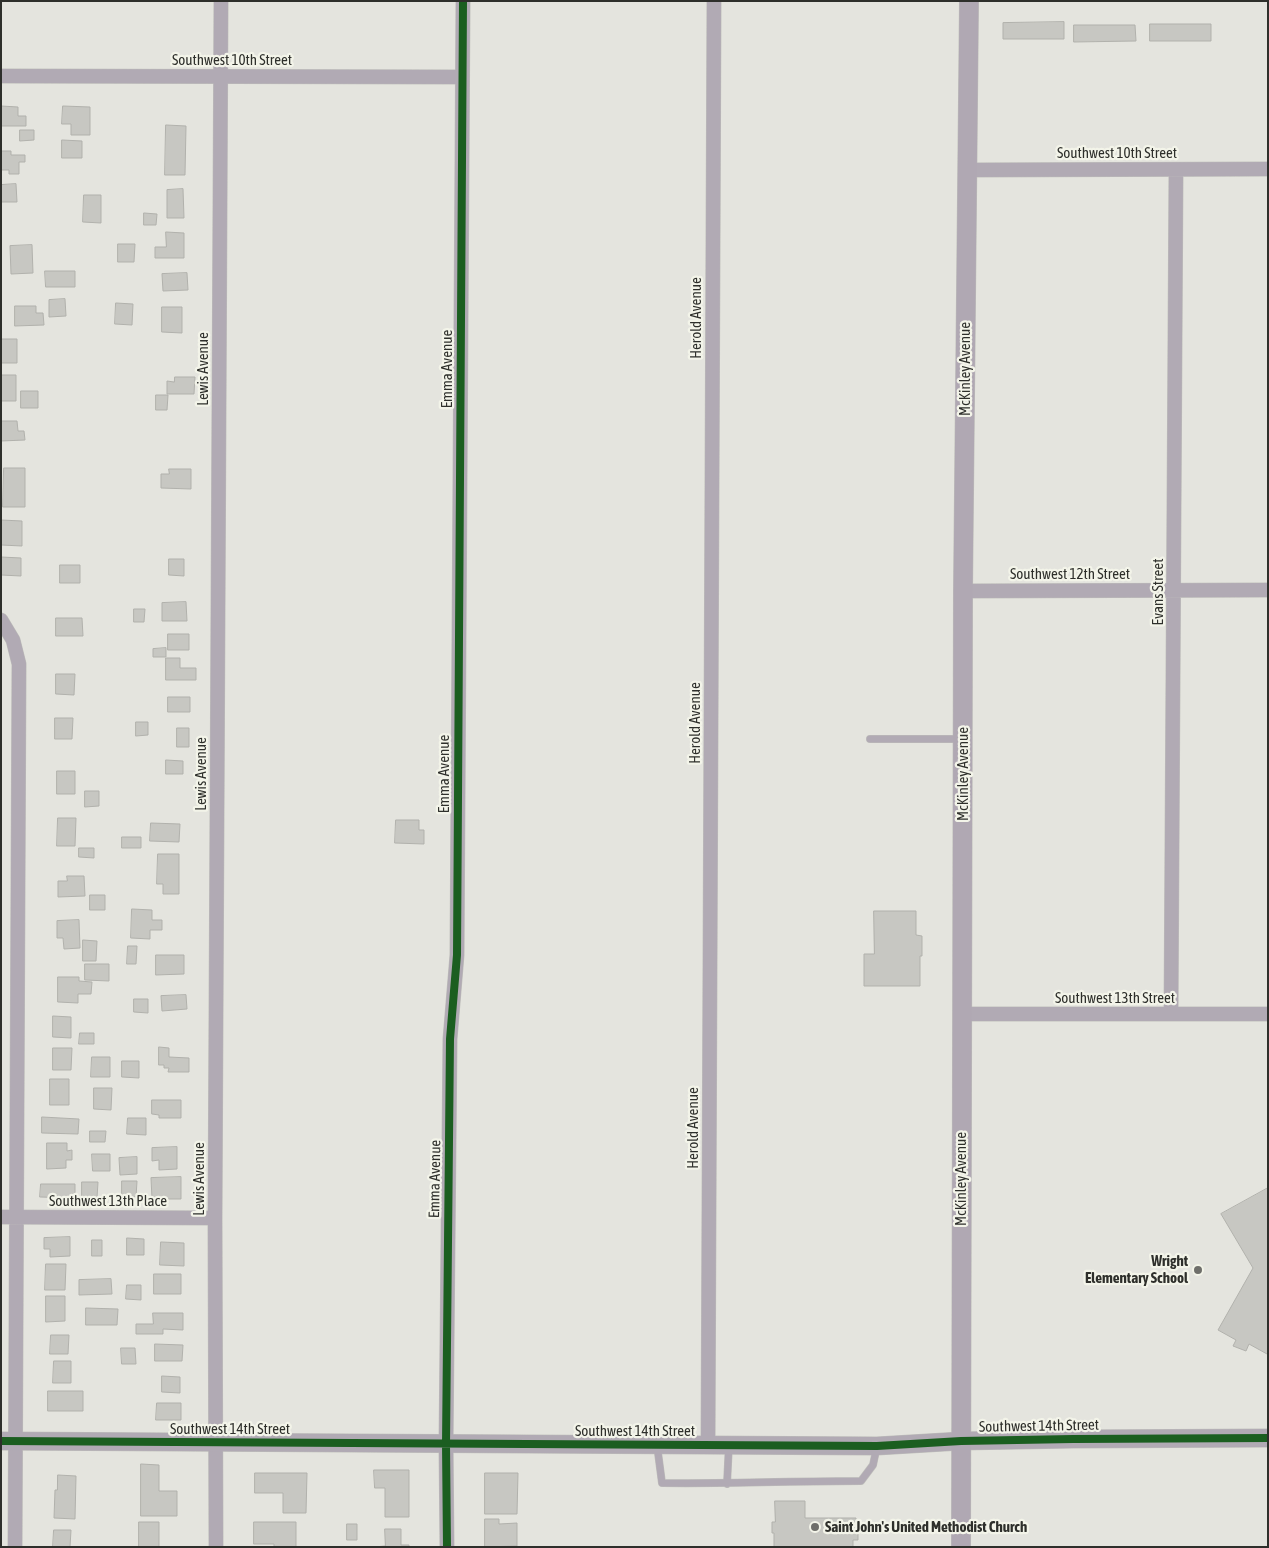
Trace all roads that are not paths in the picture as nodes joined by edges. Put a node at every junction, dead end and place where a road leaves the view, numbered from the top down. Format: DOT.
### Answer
graph roads {
  1 [pos="221,1"];
  2 [pos="462,1"];
  3 [pos="714,1"];
  4 [pos="969,1"];
  5 [pos="1,76"];
  6 [pos="220,76"];
  7 [pos="462,77"];
  8 [pos="967,170"];
  9 [pos="1176,170"];
  10 [pos="1268,170"];
  11 [pos="1174,590"];
  12 [pos="1268,590"];
  13 [pos="963,591"];
  14 [pos="1,620"];
  15 [pos="870,739"];
  16 [pos="963,739"];
  17 [pos="962,1014"];
  18 [pos="1171,1014"];
  19 [pos="1268,1014"];
  20 [pos="1,1217"];
  21 [pos="16,1217"];
  22 [pos="215,1218"];
  23 [pos="1268,1438"];
  24 [pos="8,1441"];
  25 [pos="960,1441"];
  26 [pos="215,1442"];
  27 [pos="446,1444"];
  28 [pos="657,1444"];
  29 [pos="708,1444"];
  30 [pos="729,1444"];
  31 [pos="877,1446"];
  32 [pos="728,1484"];
  33 [pos="15,1547"];
  34 [pos="216,1547"];
  35 [pos="447,1547"];
  36 [pos="961,1547"];
  1 -- 6 [label="street, Lewis Avenue"];
  2 -- 7 [label="street, Emma Avenue"];
  3 -- 29 [label="street, Herold Avenue"];
  4 -- 8 [label="main road, McKinley Avenue"];
  5 -- 6 [label="street, Southwest 10th Street"];
  6 -- 7 [label="street, Southwest 10th Street"];
  6 -- 22 [label="street, Lewis Avenue"];
  7 -- 27 [label="street, Emma Avenue"];
  8 -- 9 [label="street, Southwest 10th Street"];
  8 -- 13 [label="main road, McKinley Avenue"];
  9 -- 10 [label="street, Southwest 10th Street"];
  9 -- 11 [label="street, Evans Street"];
  11 -- 12 [label="street, Southwest 12th Street"];
  11 -- 13 [label="street, Southwest 12th Street"];
  11 -- 18 [label="street, Evans Street"];
  13 -- 16 [label="main road, McKinley Avenue"];
  14 -- 21 [label="street"];
  15 -- 16 [label="lane"];
  16 -- 17 [label="main road, McKinley Avenue"];
  17 -- 18 [label="street, Southwest 13th Street"];
  17 -- 25 [label="main road, McKinley Avenue"];
  18 -- 19 [label="street, Southwest 13th Street"];
  20 -- 21 [label="street, Southwest 13th Place"];
  21 -- 22 [label="street, Southwest 13th Place"];
  21 -- 24 [label="street"];
  22 -- 26 [label="street, Lewis Avenue"];
  23 -- 25 [label="street, Southwest 14th Street"];
  24 -- 26 [label="street, Southwest 14th Street"];
  24 -- 33 [label="street"];
  25 -- 31 [label="street, Southwest 14th Street"];
  25 -- 36 [label="main road, McKinley Avenue"];
  26 -- 27 [label="street, Southwest 14th Street"];
  26 -- 34 [label="street, Lewis Avenue"];
  27 -- 28 [label="street, Southwest 14th Street"];
  27 -- 35 [label="street, Emma Avenue"];
  28 -- 29 [label="street, Southwest 14th Street"];
  28 -- 32 [label="lane"];
  29 -- 30 [label="street, Southwest 14th Street"];
  30 -- 31 [label="street, Southwest 14th Street"];
  30 -- 32 [label="lane"];
  31 -- 32 [label="lane"];
}
